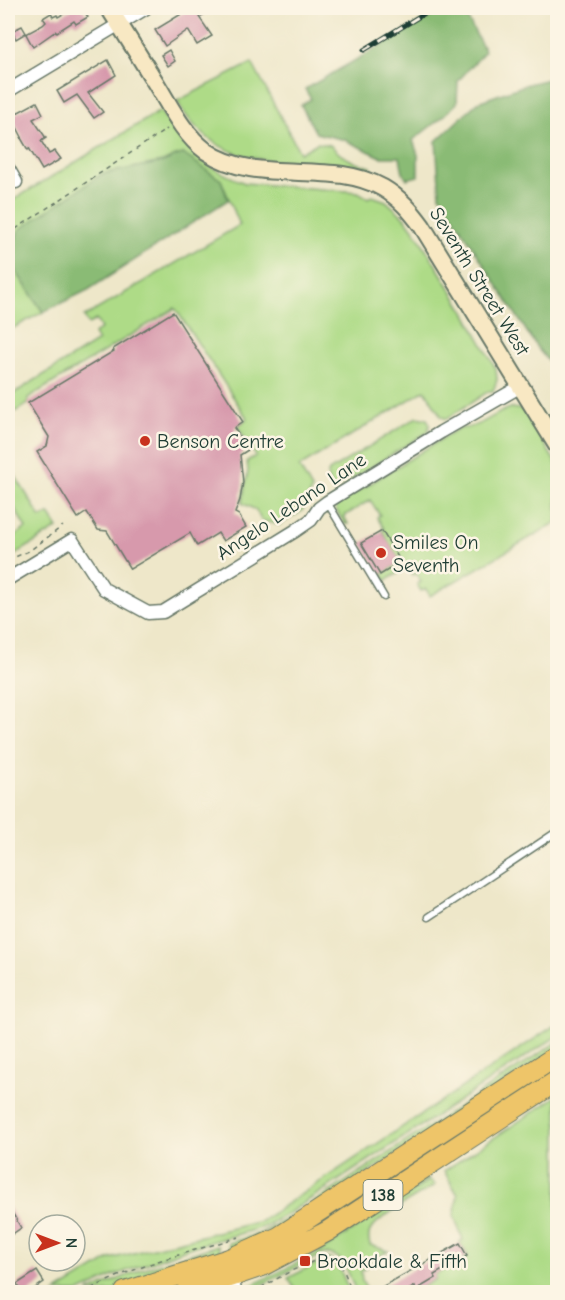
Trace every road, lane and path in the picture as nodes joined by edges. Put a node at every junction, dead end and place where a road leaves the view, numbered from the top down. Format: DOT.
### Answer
graph roads {
  1 [pos="109,8"];
  2 [pos="146,8"];
  3 [pos="119,23"];
  4 [pos="8,91"];
  5 [pos="171,126"];
  6 [pos="8,168"];
  7 [pos="16,182"];
  8 [pos="8,234"];
  9 [pos="521,386"];
  10 [pos="558,447"];
  11 [pos="327,502"];
  12 [pos="63,526"];
  13 [pos="8,560"];
  14 [pos="8,579"];
  15 [pos="384,597"];
  16 [pos="558,831"];
  17 [pos="429,917"];
  18 [pos="558,1055"];
  19 [pos="558,1080"];
  20 [pos="240,1237"];
  21 [pos="233,1276"];
  22 [pos="205,1285"];
  23 [pos="83,1293"];
  24 [pos="125,1293"];
  25 [pos="253,1293"];
  26 [pos="352,1293"];
  1 -- 3 [label="street, Seventh Street West"];
  2 -- 3 [label="street"];
  3 -- 4 [label="street"];
  3 -- 9 [label="street, Seventh Street West"];
  5 -- 8 [label="path"];
  6 -- 7 [label="street"];
  9 -- 10 [label="street, Seventh Street West"];
  9 -- 11 [label="street, Angelo Lebano Lane"];
  11 -- 14 [label="street, Angelo Lebano Lane"];
  11 -- 15 [label="lane"];
  12 -- 13 [label="path"];
  16 -- 17 [label="lane"];
  18 -- 21 [label="main road, 138"];
  19 -- 21 [label="main road, 138"];
  20 -- 23 [label="path"];
  21 -- 22 [label="main road"];
  22 -- 24 [label="main road"];
  25 -- 26 [label="path"];
}
